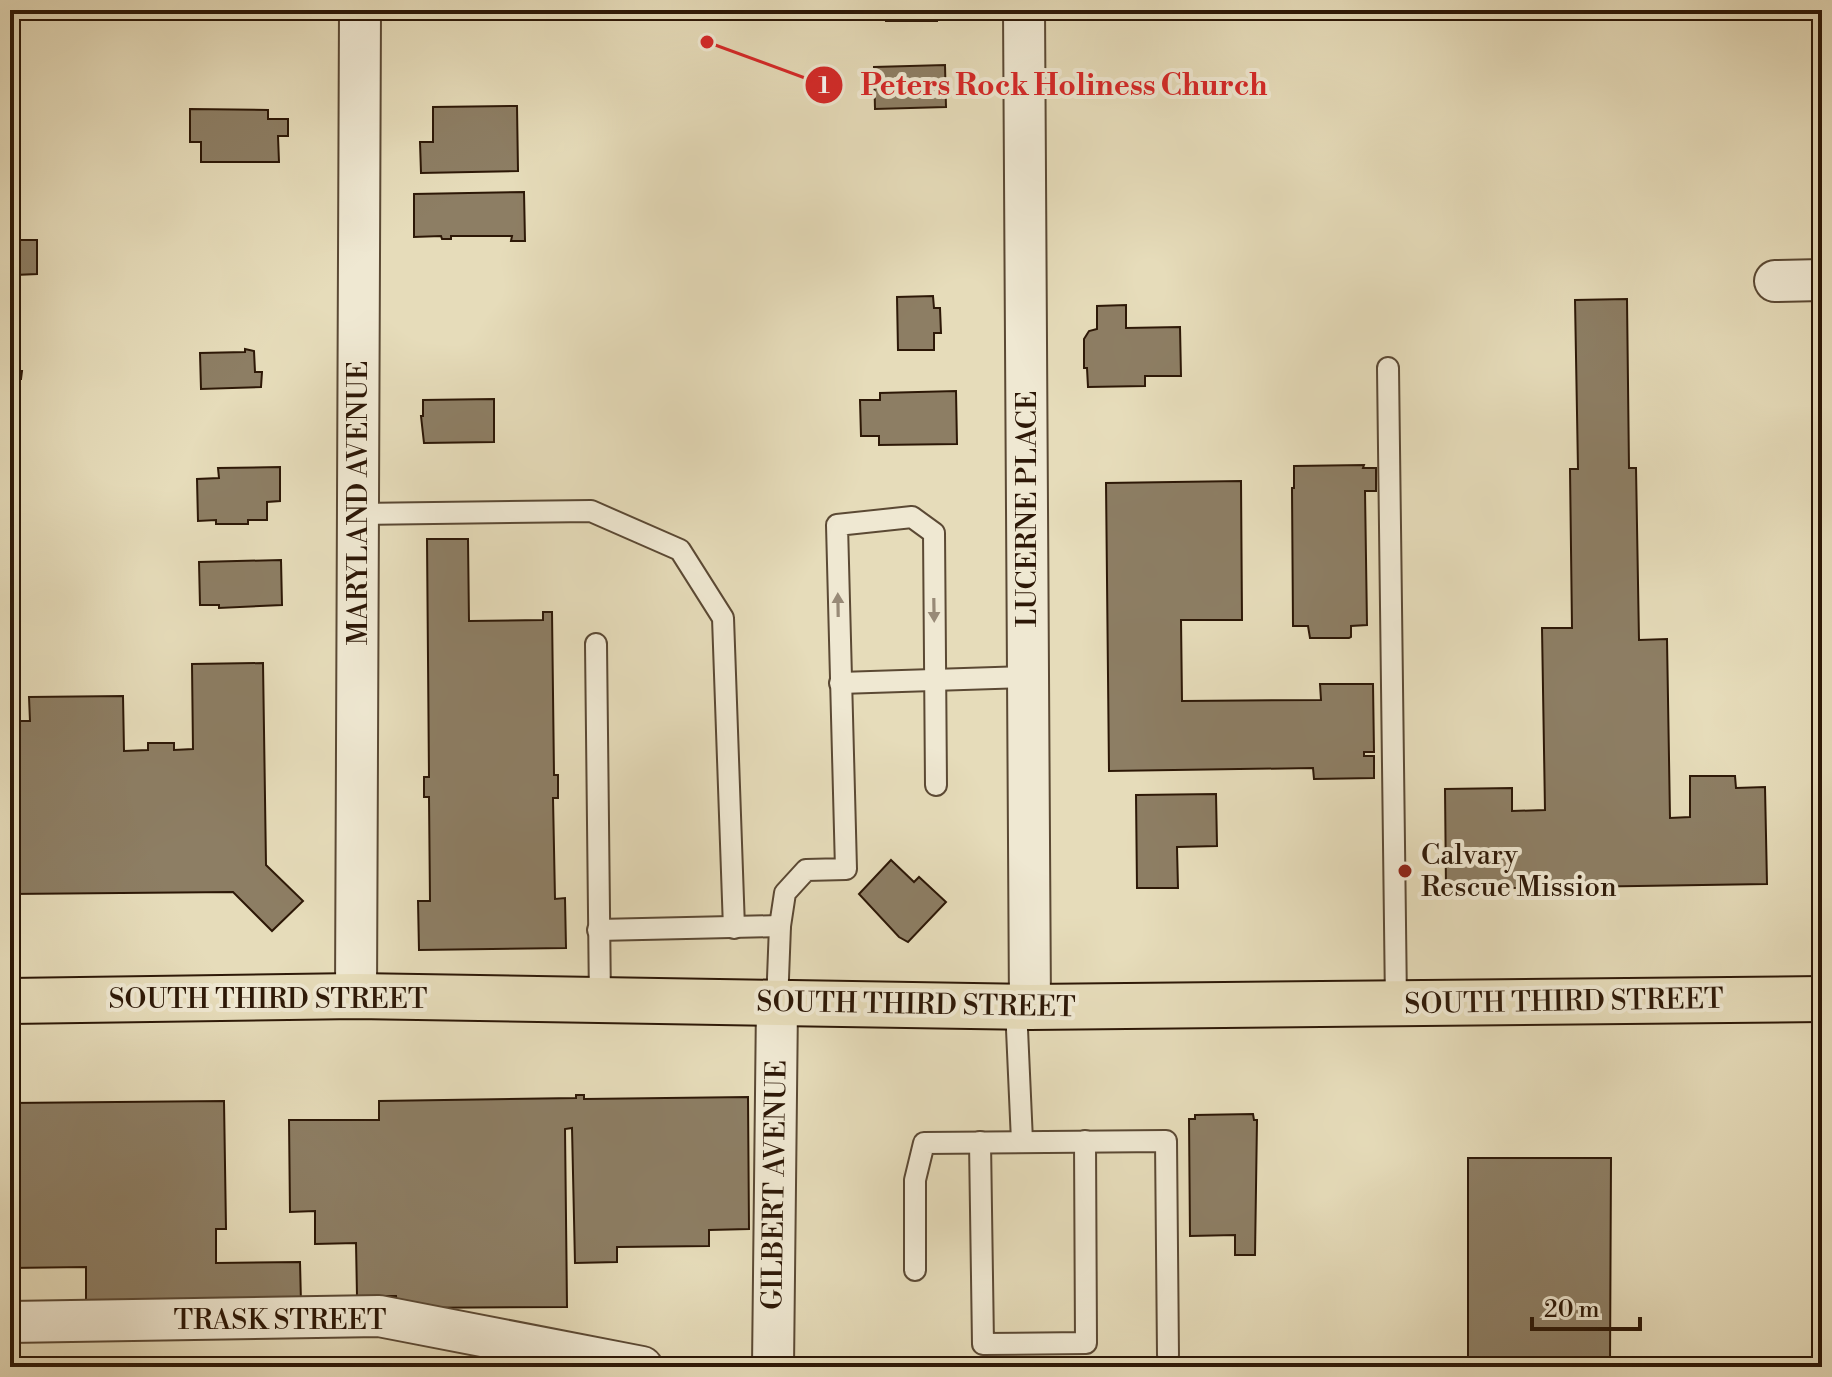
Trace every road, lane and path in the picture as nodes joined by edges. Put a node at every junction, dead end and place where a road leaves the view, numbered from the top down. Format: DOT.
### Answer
graph roads {
  1 [pos="360,10"];
  2 [pos="1024,10"];
  3 [pos="1822,280"];
  4 [pos="1775,281"];
  5 [pos="1388,368"];
  6 [pos="358,514"];
  7 [pos="596,644"];
  8 [pos="1028,677"];
  9 [pos="935,678"];
  10 [pos="840,683"];
  11 [pos="936,785"];
  12 [pos="780,926"];
  13 [pos="734,928"];
  14 [pos="598,930"];
  15 [pos="356,996"];
  16 [pos="1822,999"];
  17 [pos="10,1001"];
  18 [pos="600,1001"];
  19 [pos="1396,1003"];
  20 [pos="777,1004"];
  21 [pos="1023,1007"];
  22 [pos="1022,1141"];
  23 [pos="1085,1141"];
  24 [pos="980,1142"];
  25 [pos="915,1270"];
  26 [pos="10,1322"];
  27 [pos="1168,1355"];
  28 [pos="642,1367"];
  29 [pos="773,1367"];
  1 -- 6 [label="street, MARYLAND AVENUE"];
  2 -- 8 [label="street, LUCERNE PLACE"];
  3 -- 4 [label="street"];
  5 -- 19 [label="lane"];
  6 -- 13 [label="lane"];
  6 -- 15 [label="street, MARYLAND AVENUE"];
  7 -- 14 [label="lane"];
  8 -- 9 [label="lane"];
  8 -- 21 [label="street, LUCERNE PLACE"];
  9 -- 10 [label="lane"];
  10 -- 9 [label="lane, one-way"];
  9 -- 11 [label="lane"];
  10 -- 12 [label="lane"];
  12 -- 13 [label="lane"];
  12 -- 20 [label="lane"];
  13 -- 14 [label="lane"];
  14 -- 18 [label="lane"];
  15 -- 17 [label="main road, SOUTH THIRD STREET"];
  15 -- 18 [label="main road, SOUTH THIRD STREET"];
  16 -- 19 [label="main road, SOUTH THIRD STREET"];
  18 -- 20 [label="main road, SOUTH THIRD STREET"];
  19 -- 21 [label="main road, SOUTH THIRD STREET"];
  20 -- 21 [label="main road, SOUTH THIRD STREET"];
  20 -- 29 [label="street, GILBERT AVENUE"];
  21 -- 22 [label="lane"];
  22 -- 23 [label="lane"];
  22 -- 24 [label="lane"];
  23 -- 24 [label="lane"];
  23 -- 27 [label="lane"];
  24 -- 25 [label="lane"];
  26 -- 28 [label="street, TRASK STREET"];
}
